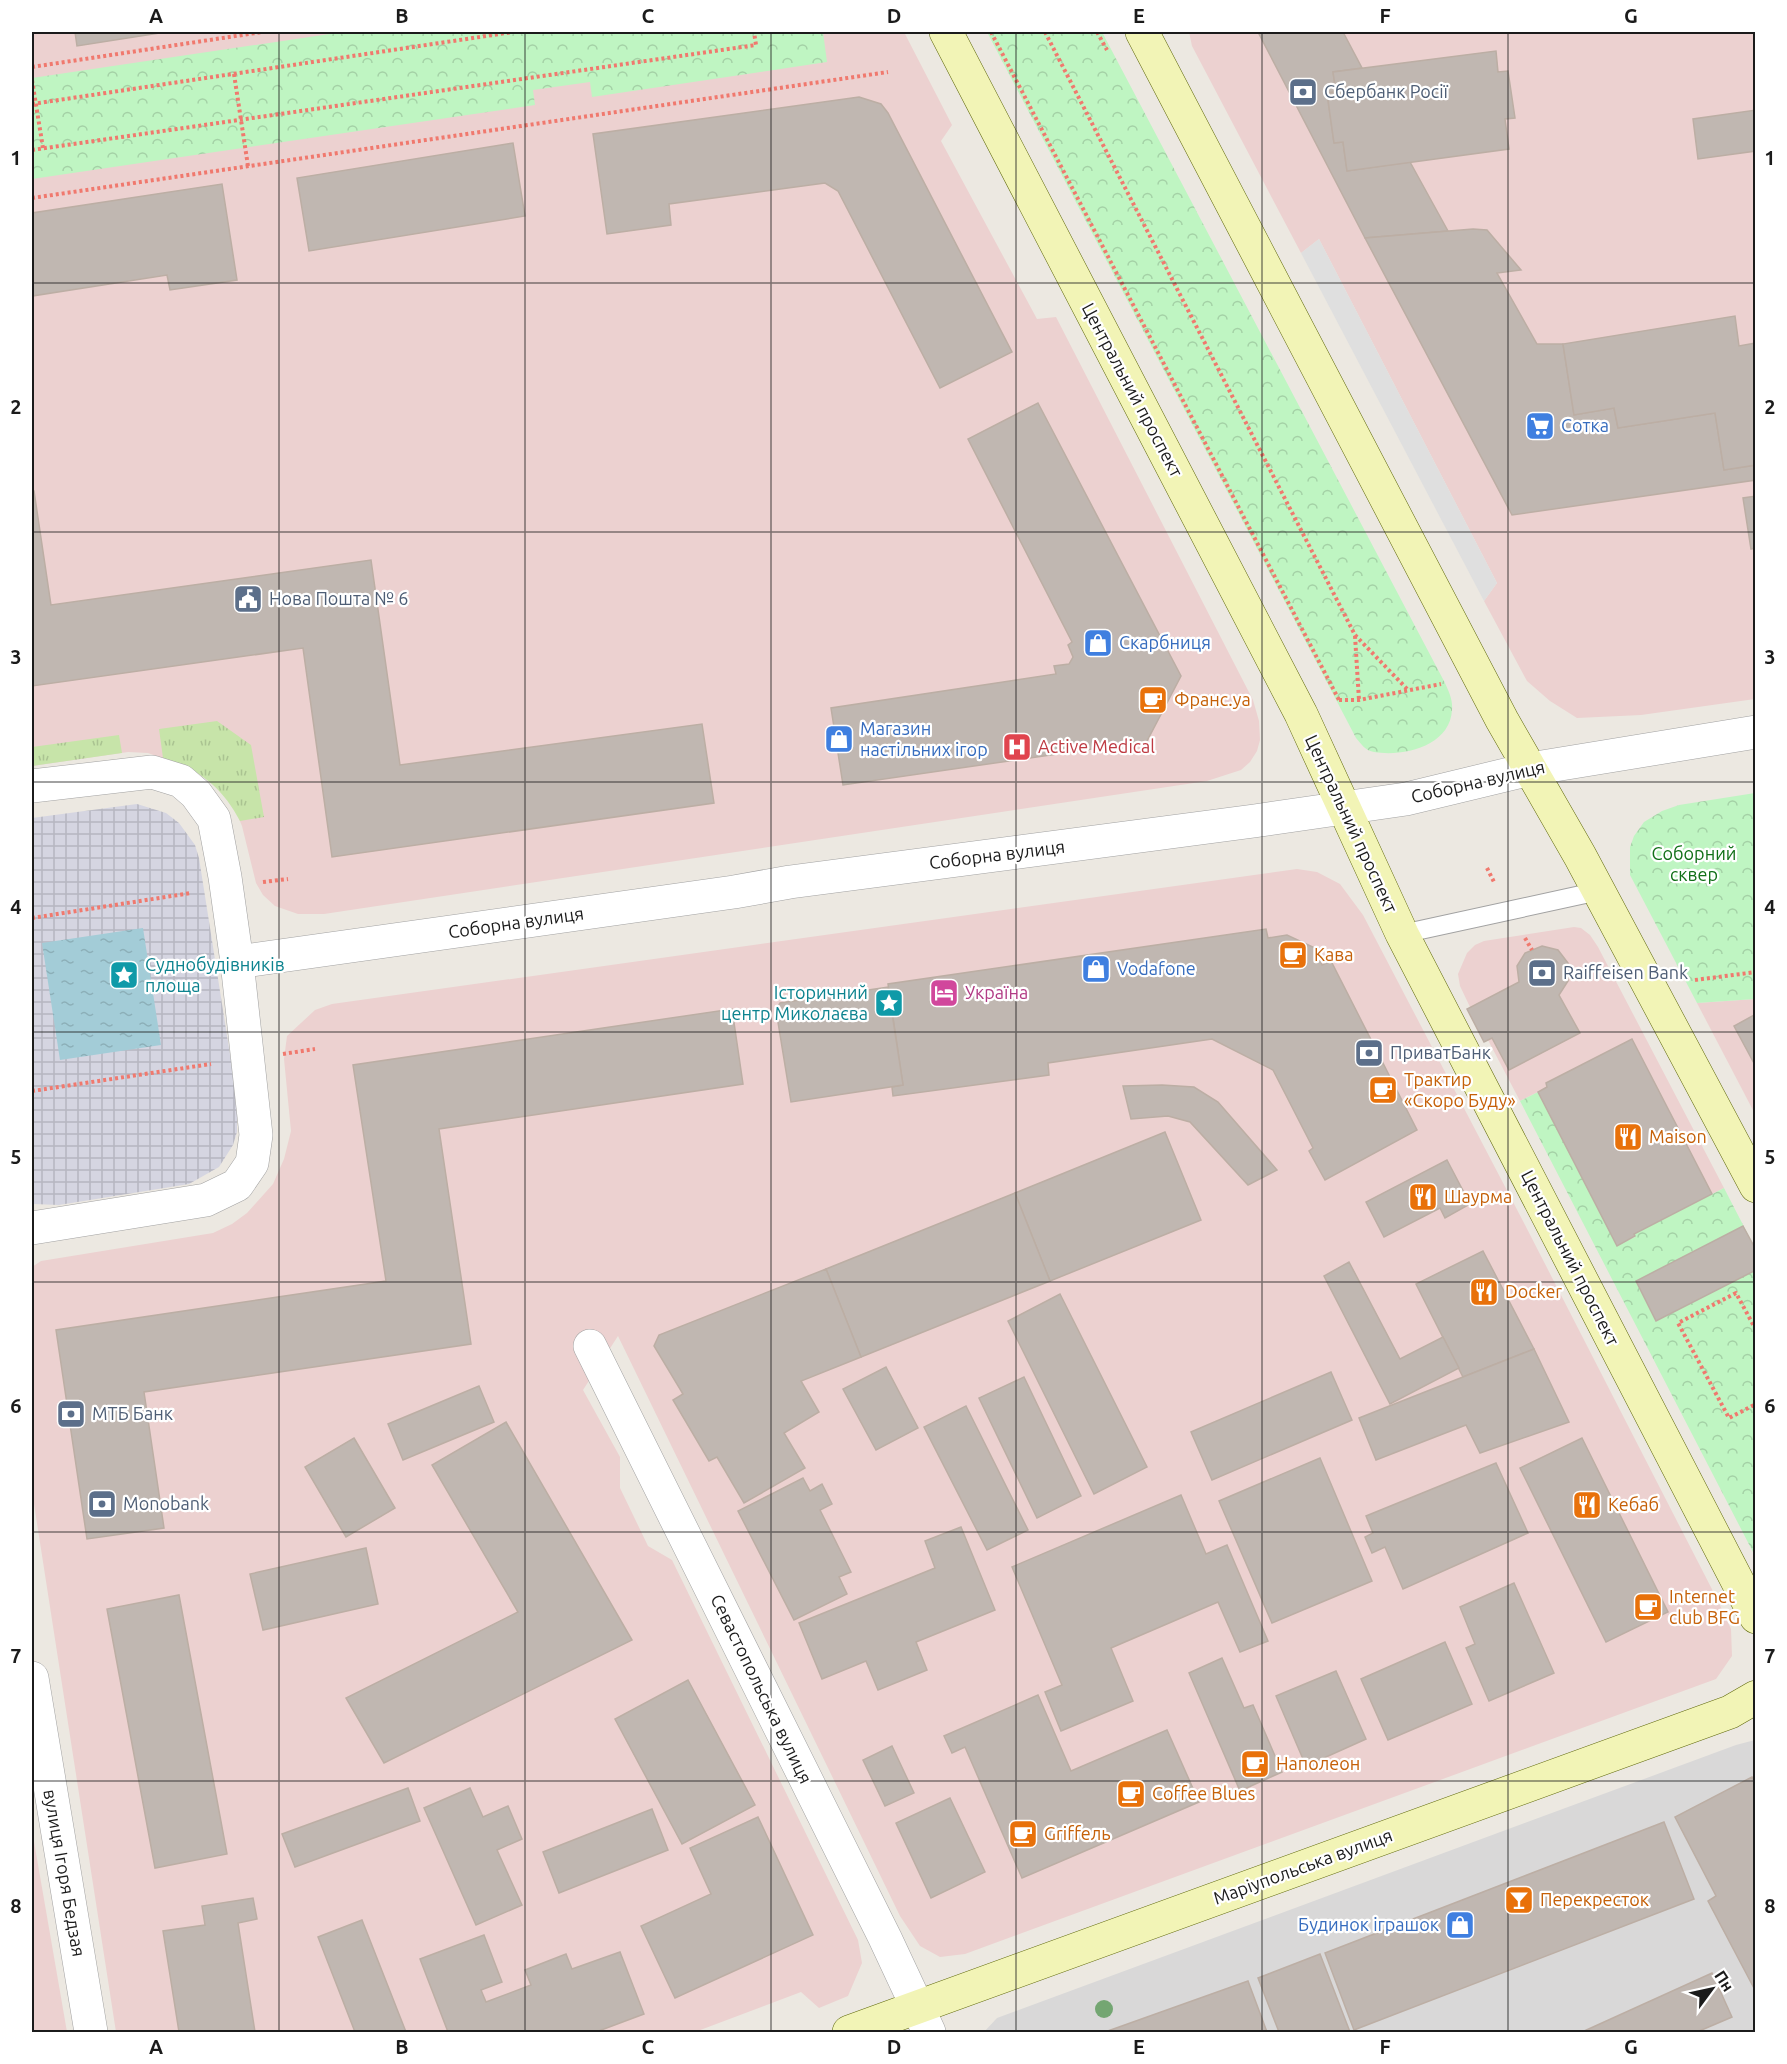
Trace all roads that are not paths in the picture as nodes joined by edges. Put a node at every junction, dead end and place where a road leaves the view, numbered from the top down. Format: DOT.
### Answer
graph roads {
  1 [pos="946,32"];
  2 [pos="1142,32"];
  3 [pos="1755,732"];
  4 [pos="1530,769"];
  5 [pos="32,786"];
  6 [pos="1343,808"];
  7 [pos="1599,891"];
  8 [pos="1402,934"];
  9 [pos="237,962"];
  10 [pos="1755,1186"];
  11 [pos="32,1228"];
  12 [pos="590,1346"];
  13 [pos="1755,1617"];
  14 [pos="32,1678"];
  15 [pos="1755,1697"];
  16 [pos="923,2020"];
  17 [pos="91,2032"];
  18 [pos="849,2032"];
  1 -- 6 [label="main road, Центральний проспект"];
  2 -- 4 [label="main road"];
  3 -- 4 [label="street, Соборна вулиця"];
  4 -- 6 [label="street, Соборна вулиця"];
  4 -- 7 [label="main road"];
  5 -- 9 [label="street"];
  6 -- 8 [label="main road, Центральний проспект"];
  6 -- 9 [label="street, Соборна вулиця"];
  7 -- 8 [label="lane"];
  7 -- 10 [label="main road"];
  8 -- 13 [label="main road, Центральний проспект"];
  9 -- 11 [label="street"];
  12 -- 16 [label="street, Севастопольська вулиця"];
  14 -- 17 [label="street, вулиця Ігоря Бедзая"];
  15 -- 16 [label="main road, Маріупольська вулиця"];
  16 -- 18 [label="main road, Маріупольська вулиця"];
}
